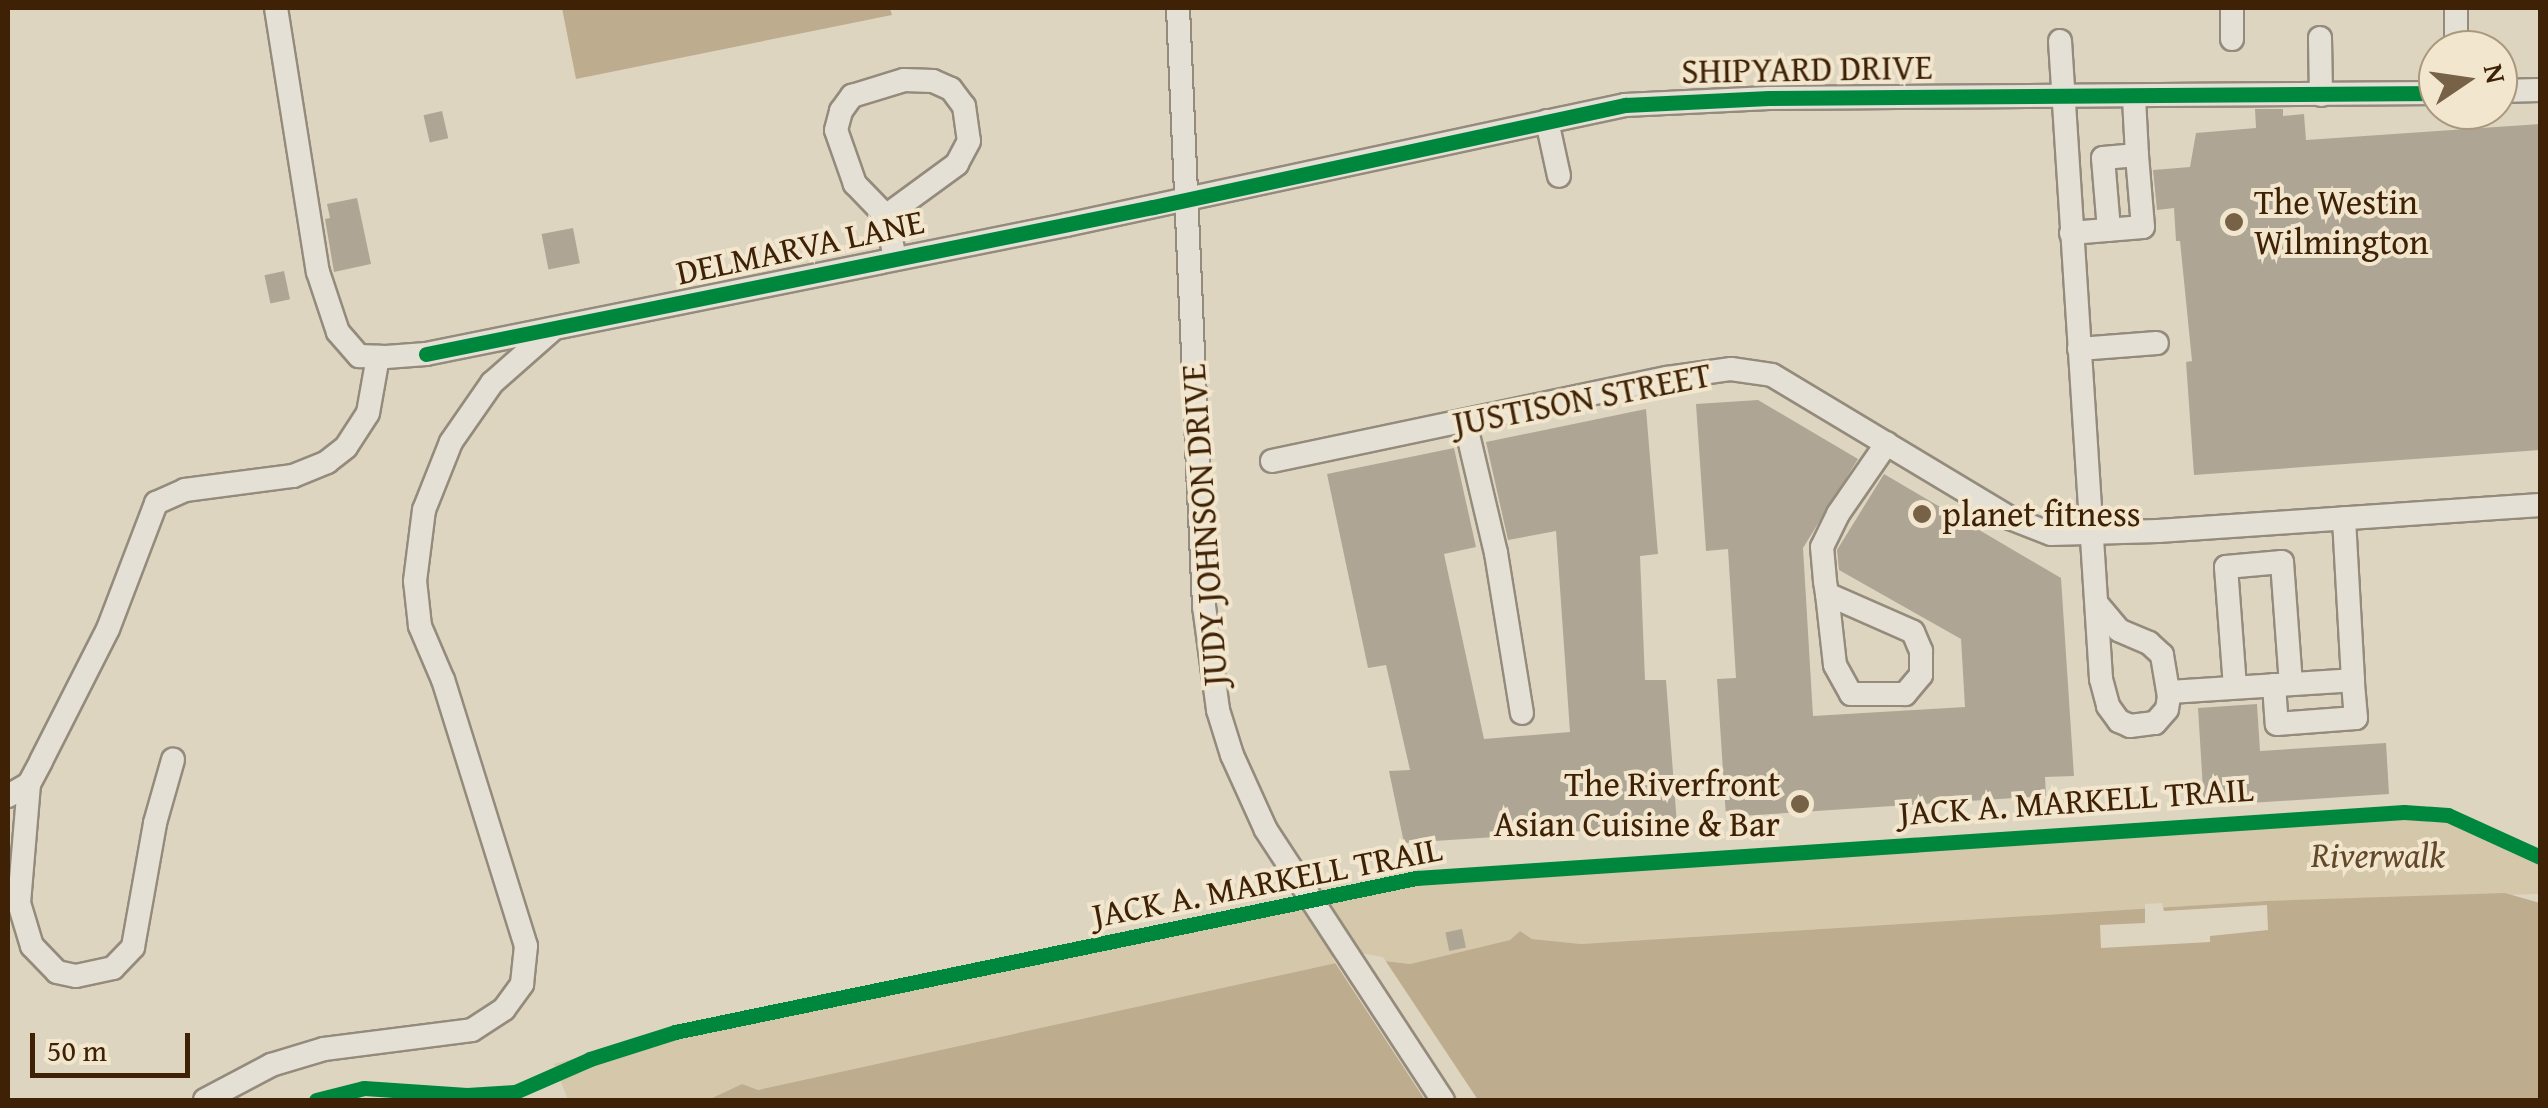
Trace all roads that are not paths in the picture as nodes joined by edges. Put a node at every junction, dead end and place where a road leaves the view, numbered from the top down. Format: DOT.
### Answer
graph roads {
  1 [pos="276,8"];
  2 [pos="1178,8"];
  3 [pos="2232,8"];
  4 [pos="2320,38"];
  5 [pos="2232,39"];
  6 [pos="2060,41"];
  7 [pos="2418,93"];
  8 [pos="2321,95"];
  9 [pos="2061,98"];
  10 [pos="2134,98"];
  11 [pos="1548,121"];
  12 [pos="2137,155"];
  13 [pos="1559,176"];
  14 [pos="1186,199"];
  15 [pos="886,216"];
  16 [pos="2109,230"];
  17 [pos="2072,234"];
  18 [pos="895,258"];
  19 [pos="554,328"];
  20 [pos="2157,343"];
  21 [pos="2079,349"];
  22 [pos="378,357"];
  23 [pos="1465,422"];
  24 [pos="1887,443"];
  25 [pos="1272,461"];
  26 [pos="2540,505"];
  27 [pos="2344,518"];
  28 [pos="2092,534"];
  29 [pos="1827,594"];
  30 [pos="2097,604"];
  31 [pos="2352,680"];
  32 [pos="2283,684"];
  33 [pos="2235,688"];
  34 [pos="2169,692"];
  35 [pos="1522,713"];
  36 [pos="174,760"];
  37 [pos="29,784"];
  38 [pos="8,796"];
  39 [pos="205,1100"];
  40 [pos="1442,1100"];
  1 -- 22 [label="street"];
  2 -- 14 [label="street, JUDY JOHNSON DRIVE"];
  3 -- 5 [label="street"];
  4 -- 8 [label="street"];
  6 -- 9 [label="street"];
  7 -- 8 [label="street, SHIPYARD DRIVE"];
  8 -- 10 [label="street, SHIPYARD DRIVE"];
  9 -- 10 [label="street, SHIPYARD DRIVE"];
  9 -- 11 [label="street, SHIPYARD DRIVE"];
  9 -- 17 [label="street"];
  10 -- 12 [label="street"];
  11 -- 13 [label="street"];
  11 -- 14 [label="street, SHIPYARD DRIVE"];
  12 -- 16 [label="street"];
  12 -- 16 [label="street"];
  14 -- 18 [label="street, DELMARVA LANE"];
  14 -- 40 [label="street, JUDY JOHNSON DRIVE"];
  15 -- 15 [label="street"];
  15 -- 18 [label="street"];
  16 -- 17 [label="street"];
  17 -- 21 [label="street"];
  18 -- 19 [label="street, DELMARVA LANE"];
  19 -- 22 [label="street, DELMARVA LANE"];
  19 -- 39 [label="street"];
  20 -- 21 [label="street"];
  21 -- 28 [label="street"];
  22 -- 37 [label="street"];
  23 -- 24 [label="street, JUSTISON STREET"];
  23 -- 25 [label="street, JUSTISON STREET"];
  23 -- 35 [label="street"];
  24 -- 28 [label="street, JUSTISON STREET"];
  24 -- 29 [label="street"];
  26 -- 27 [label="street, JUSTISON STREET"];
  27 -- 28 [label="street, JUSTISON STREET"];
  27 -- 31 [label="street"];
  28 -- 30 [label="street"];
  29 -- 29 [label="street"];
  30 -- 34 [label="street"];
  30 -- 34 [label="street"];
  31 -- 32 [label="street"];
  31 -- 32 [label="street"];
  32 -- 33 [label="street"];
  32 -- 33 [label="street"];
  33 -- 34 [label="street"];
  36 -- 37 [label="street"];
  37 -- 38 [label="street"];
}
